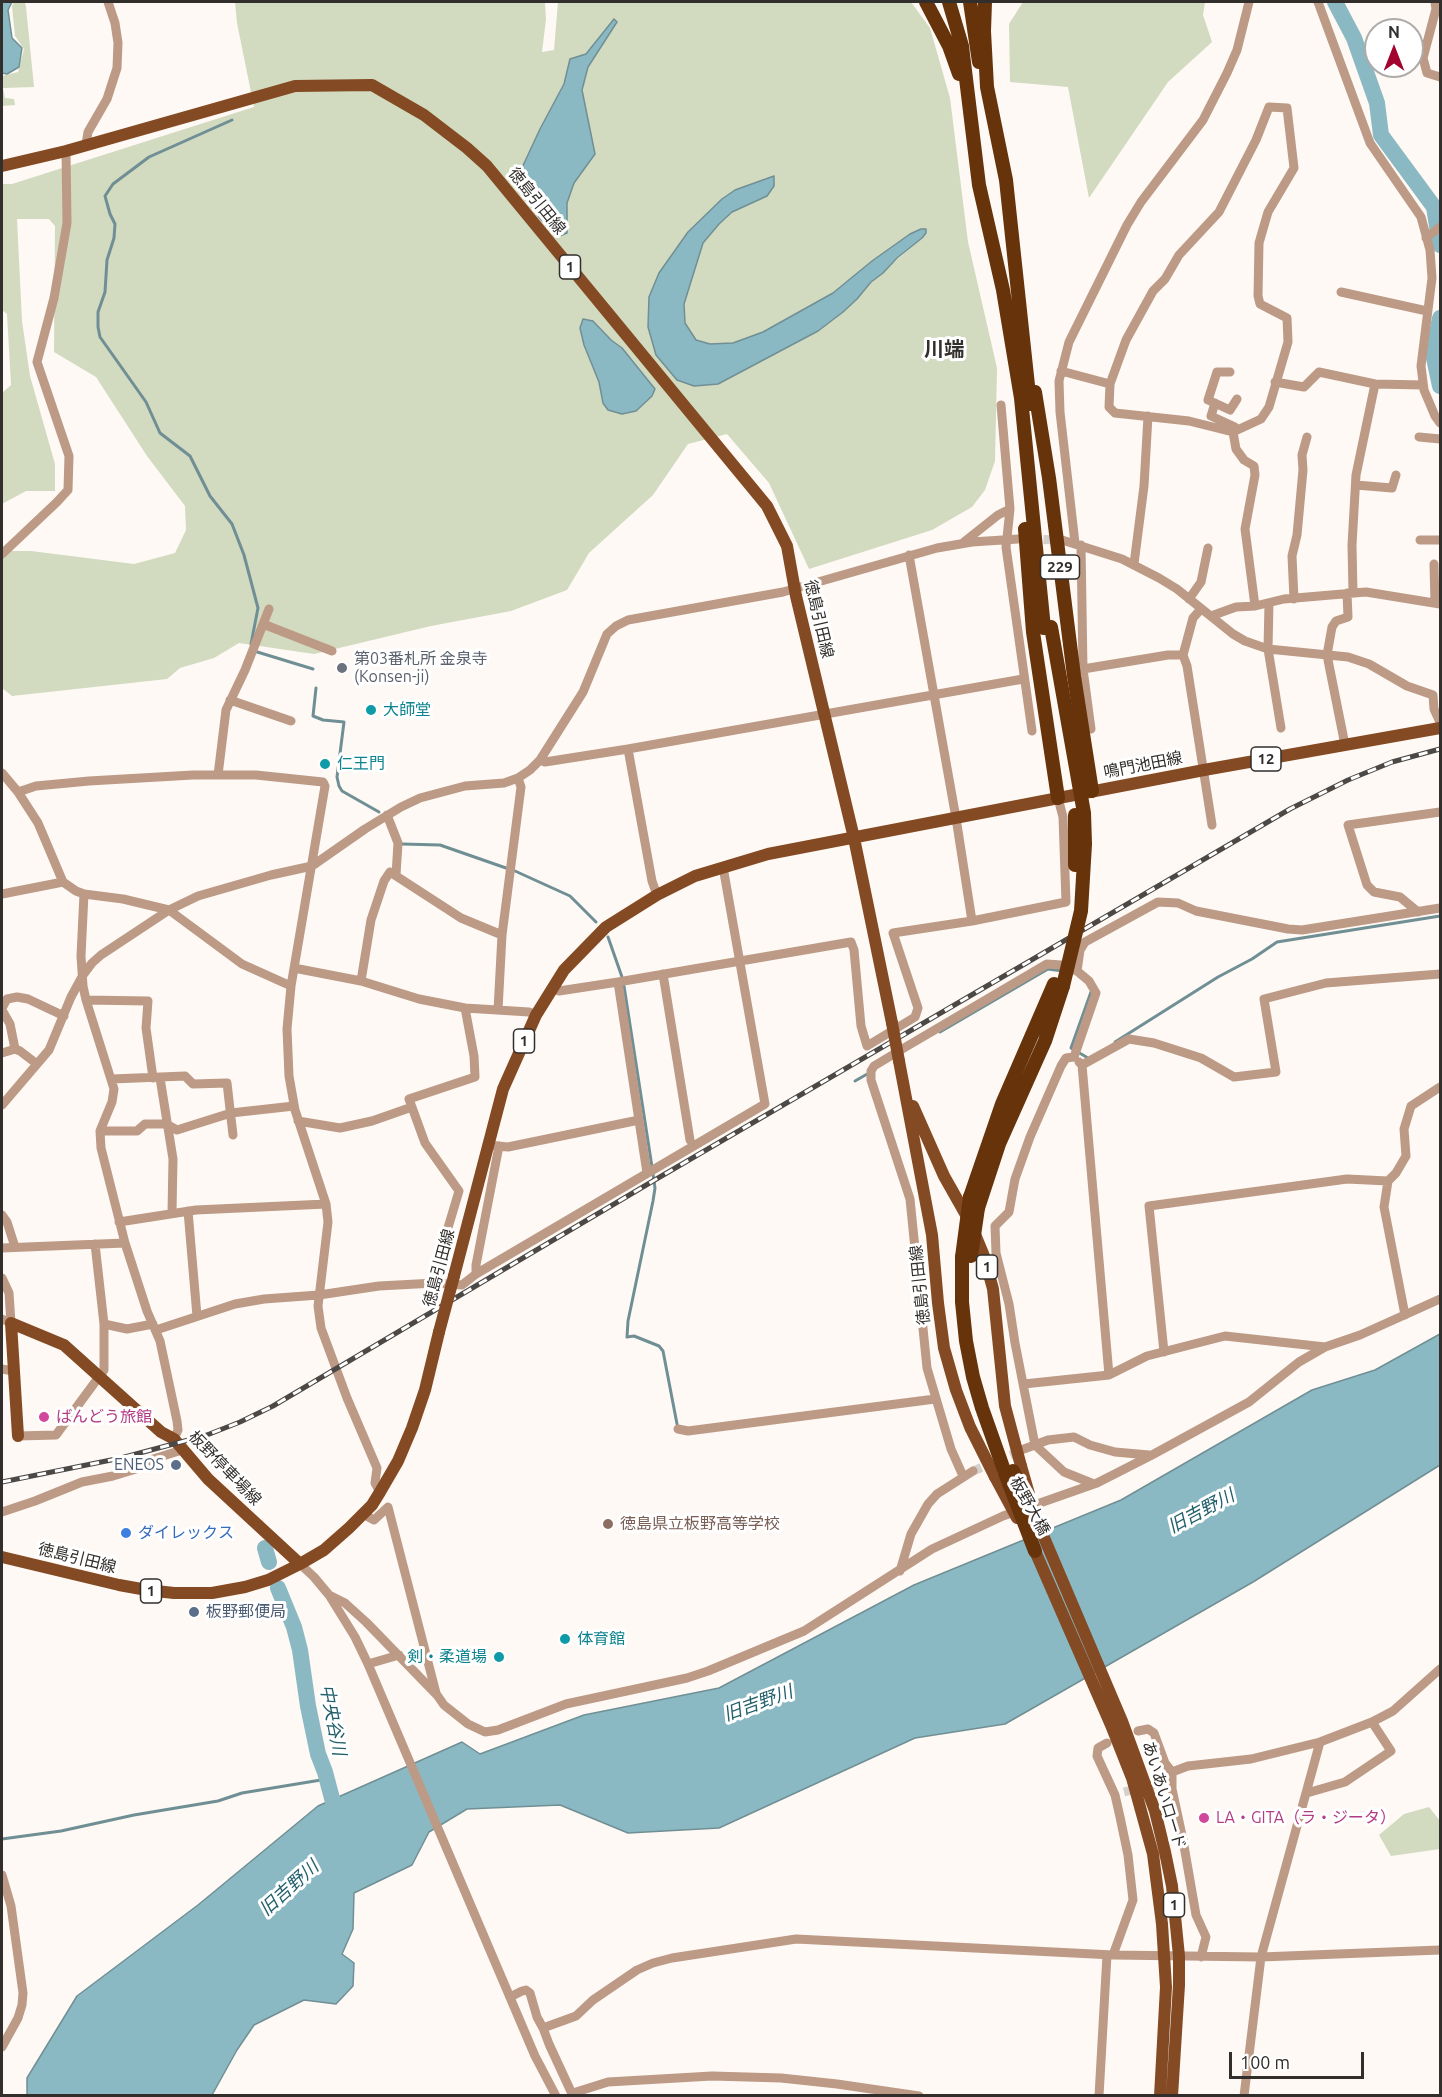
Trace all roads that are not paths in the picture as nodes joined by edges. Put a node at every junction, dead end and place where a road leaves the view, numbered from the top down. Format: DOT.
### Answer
graph roads {
  1 [pos="108,2"];
  2 [pos="926,2"];
  3 [pos="949,2"];
  4 [pos="970,2"];
  5 [pos="985,2"];
  6 [pos="1249,2"];
  7 [pos="1318,2"];
  8 [pos="1436,2"];
  9 [pos="1440,77"];
  10 [pos="987,87"];
  11 [pos="967,96"];
  12 [pos="86,144"];
  13 [pos="66,151"];
  14 [pos="2,166"];
  15 [pos="1440,227"];
  16 [pos="1427,238"];
  17 [pos="1341,292"];
  18 [pos="1427,311"];
  19 [pos="1025,343"];
  20 [pos="1013,354"];
  21 [pos="1060,371"];
  22 [pos="1230,372"];
  23 [pos="1275,382"];
  24 [pos="1110,384"];
  25 [pos="1375,384"];
  26 [pos="1423,385"];
  27 [pos="1237,399"];
  28 [pos="1215,403"];
  29 [pos="1001,405"];
  30 [pos="1148,416"];
  31 [pos="1440,423"];
  32 [pos="1233,432"];
  33 [pos="1307,437"];
  34 [pos="1419,437"];
  35 [pos="1440,439"];
  36 [pos="1396,475"];
  37 [pos="1356,485"];
  38 [pos="1010,509"];
  39 [pos="1006,539"];
  40 [pos="1018,539"];
  41 [pos="1062,540"];
  42 [pos="1420,540"];
  43 [pos="1440,540"];
  44 [pos="962,544"];
  45 [pos="1078,544"];
  46 [pos="1208,548"];
  47 [pos="2,554"];
  48 [pos="909,555"];
  49 [pos="1134,564"];
  50 [pos="1434,564"];
  51 [pos="795,589"];
  52 [pos="1350,593"];
  53 [pos="1294,598"];
  54 [pos="1189,599"];
  55 [pos="1269,603"];
  56 [pos="1438,604"];
  57 [pos="1255,606"];
  58 [pos="269,609"];
  59 [pos="1201,609"];
  60 [pos="1211,616"];
  61 [pos="263,624"];
  62 [pos="1047,627"];
  63 [pos="1268,649"];
  64 [pos="332,651"];
  65 [pos="1182,655"];
  66 [pos="1328,655"];
  67 [pos="1083,669"];
  68 [pos="1023,679"];
  69 [pos="935,695"];
  70 [pos="1437,695"];
  71 [pos="230,700"];
  72 [pos="824,715"];
  73 [pos="291,721"];
  74 [pos="1440,722"];
  75 [pos="1281,728"];
  76 [pos="1440,728"];
  77 [pos="1091,729"];
  78 [pos="1032,731"];
  79 [pos="1345,745"];
  80 [pos="628,749"];
  81 [pos="540,760"];
  82 [pos="1204,770"];
  83 [pos="2,773"];
  84 [pos="218,776"];
  85 [pos="518,778"];
  86 [pos="1092,791"];
  87 [pos="18,792"];
  88 [pos="1058,798"];
  89 [pos="1440,812"];
  90 [pos="387,816"];
  91 [pos="956,818"];
  92 [pos="1212,825"];
  93 [pos="854,838"];
  94 [pos="312,866"];
  95 [pos="723,867"];
  96 [pos="396,875"];
  97 [pos="63,882"];
  98 [pos="2,894"];
  99 [pos="84,894"];
  100 [pos="657,895"];
  101 [pos="1440,908"];
  102 [pos="169,910"];
  103 [pos="1418,912"];
  104 [pos="972,921"];
  105 [pos="502,935"];
  106 [pos="740,961"];
  107 [pos="294,968"];
  108 [pos="1077,971"];
  109 [pos="663,974"];
  110 [pos="1440,974"];
  111 [pos="82,975"];
  112 [pos="361,981"];
  113 [pos="618,982"];
  114 [pos="291,986"];
  115 [pos="552,989"];
  116 [pos="86,1000"];
  117 [pos="465,1008"];
  118 [pos="2,1009"];
  119 [pos="498,1010"];
  120 [pos="536,1015"];
  121 [pos="64,1016"];
  122 [pos="15,1049"];
  123 [pos="2,1053"];
  124 [pos="1074,1057"];
  125 [pos="37,1064"];
  126 [pos="1082,1065"];
  127 [pos="156,1078"];
  128 [pos="112,1079"];
  129 [pos="903,1082"];
  130 [pos="1440,1087"];
  131 [pos="2,1105"];
  132 [pos="294,1106"];
  133 [pos="412,1107"];
  134 [pos="231,1113"];
  135 [pos="639,1120"];
  136 [pos="298,1121"];
  137 [pos="166,1124"];
  138 [pos="100,1131"];
  139 [pos="233,1135"];
  140 [pos="690,1140"];
  141 [pos="493,1145"];
  142 [pos="651,1171"];
  143 [pos="1388,1181"];
  144 [pos="326,1204"];
  145 [pos="188,1211"];
  146 [pos="172,1213"];
  147 [pos="2,1215"];
  148 [pos="119,1222"];
  149 [pos="970,1222"];
  150 [pos="994,1226"];
  151 [pos="932,1235"];
  152 [pos="915,1238"];
  153 [pos="125,1243"];
  154 [pos="95,1244"];
  155 [pos="15,1247"];
  156 [pos="2,1248"];
  157 [pos="476,1274"];
  158 [pos="2,1278"];
  159 [pos="435,1283"];
  160 [pos="320,1294"];
  161 [pos="1440,1299"];
  162 [pos="1405,1315"];
  163 [pos="197,1316"];
  164 [pos="6,1321"];
  165 [pos="104,1324"];
  166 [pos="154,1327"];
  167 [pos="1325,1347"];
  168 [pos="1164,1352"];
  169 [pos="7,1370"];
  170 [pos="1109,1376"];
  171 [pos="101,1377"];
  172 [pos="1024,1384"];
  173 [pos="934,1399"];
  174 [pos="678,1429"];
  175 [pos="18,1436"];
  176 [pos="174,1439"];
  177 [pos="1035,1445"];
  178 [pos="1024,1449"];
  179 [pos="182,1450"];
  180 [pos="1152,1455"];
  181 [pos="973,1471"];
  182 [pos="1008,1472"];
  183 [pos="963,1476"];
  184 [pos="1094,1484"];
  185 [pos="380,1492"];
  186 [pos="2,1512"];
  187 [pos="363,1514"];
  188 [pos="1037,1521"];
  189 [pos="1035,1551"];
  190 [pos="2,1557"];
  191 [pos="300,1564"];
  192 [pos="900,1570"];
  193 [pos="329,1595"];
  194 [pos="399,1655"];
  195 [pos="368,1664"];
  196 [pos="1440,1669"];
  197 [pos="436,1695"];
  198 [pos="1372,1722"];
  199 [pos="1117,1723"];
  200 [pos="1138,1731"];
  201 [pos="1320,1742"];
  202 [pos="1107,1743"];
  203 [pos="1172,1775"];
  204 [pos="1161,1783"];
  205 [pos="1307,1793"];
  206 [pos="2,1875"];
  207 [pos="1440,1950"];
  208 [pos="1110,1955"];
  209 [pos="1165,1956"];
  210 [pos="1179,1956"];
  211 [pos="1202,1957"];
  212 [pos="1261,1957"];
  213 [pos="509,1993"];
  214 [pos="543,2028"];
  215 [pos="2,2047"];
  216 [pos="878,2093"];
  217 [pos="573,2094"];
  218 [pos="556,2096"];
  219 [pos="919,2096"];
  220 [pos="1099,2096"];
  221 [pos="1160,2096"];
  222 [pos="1172,2096"];
  223 [pos="1244,2096"];
  1 -- 12 [label="street"];
  2 -- 11 [label="highway"];
  3 -- 11 [label="highway"];
  4 -- 10 [label="highway"];
  5 -- 10 [label="highway"];
  6 -- 21 [label="street"];
  7 -- 16 [label="street"];
  8 -- 9 [label="street"];
  10 -- 19 [label="highway"];
  11 -- 20 [label="highway"];
  12 -- 13 [label="main road, 徳島引田線 / 1"];
  12 -- 51 [label="main road, 徳島引田線 / 1"];
  13 -- 14 [label="main road, 徳島引田線 / 1"];
  13 -- 47 [label="street"];
  15 -- 16 [label="street"];
  16 -- 18 [label="street"];
  17 -- 18 [label="street"];
  18 -- 26 [label="street"];
  19 -- 62 [label="highway"];
  19 -- 86 [label="highway, 229"];
  20 -- 62 [label="highway"];
  20 -- 88 [label="highway, 229"];
  21 -- 24 [label="street"];
  21 -- 45 [label="street"];
  22 -- 28 [label="street"];
  23 -- 24 [label="street"];
  23 -- 25 [label="street"];
  23 -- 32 [label="street"];
  24 -- 30 [label="street"];
  25 -- 26 [label="street"];
  25 -- 37 [label="street"];
  26 -- 31 [label="street"];
  27 -- 28 [label="street"];
  28 -- 32 [label="street"];
  29 -- 38 [label="street"];
  30 -- 32 [label="street"];
  30 -- 49 [label="street"];
  32 -- 57 [label="street"];
  33 -- 53 [label="street"];
  34 -- 35 [label="street"];
  36 -- 37 [label="street"];
  37 -- 52 [label="street"];
  38 -- 39 [label="street"];
  38 -- 44 [label="street"];
  39 -- 40 [label="street"];
  39 -- 44 [label="street"];
  39 -- 68 [label="street"];
  41 -- 45 [label="street"];
  42 -- 43 [label="street"];
  44 -- 48 [label="street"];
  45 -- 49 [label="street"];
  45 -- 67 [label="street"];
  46 -- 54 [label="street"];
  48 -- 51 [label="street"];
  48 -- 69 [label="street"];
  49 -- 54 [label="street"];
  50 -- 56 [label="street"];
  51 -- 72 [label="main road, 徳島引田線 / 1"];
  51 -- 81 [label="street"];
  52 -- 53 [label="street"];
  52 -- 56 [label="street"];
  52 -- 66 [label="street"];
  53 -- 55 [label="street"];
  54 -- 59 [label="street"];
  55 -- 57 [label="street"];
  55 -- 63 [label="street"];
  57 -- 60 [label="street"];
  58 -- 61 [label="street"];
  59 -- 60 [label="street"];
  59 -- 65 [label="street"];
  60 -- 63 [label="street"];
  61 -- 64 [label="street"];
  61 -- 71 [label="street"];
  62 -- 182 [label="highway, bridge"];
  63 -- 66 [label="street"];
  63 -- 75 [label="street"];
  65 -- 67 [label="street"];
  65 -- 82 [label="street"];
  66 -- 70 [label="street"];
  66 -- 79 [label="street"];
  67 -- 77 [label="street"];
  68 -- 69 [label="street"];
  68 -- 78 [label="street"];
  69 -- 72 [label="street"];
  69 -- 91 [label="street"];
  70 -- 74 [label="street"];
  71 -- 73 [label="street"];
  71 -- 84 [label="street"];
  72 -- 80 [label="street"];
  72 -- 93 [label="main road, 徳島引田線 / 1"];
  76 -- 79 [label="main road, 鳴門池田線 / 12"];
  79 -- 82 [label="main road, 鳴門池田線 / 12"];
  80 -- 81 [label="street"];
  80 -- 100 [label="street"];
  81 -- 85 [label="street"];
  82 -- 86 [label="main road, 鳴門池田線 / 12"];
  82 -- 92 [label="street"];
  83 -- 87 [label="street"];
  84 -- 87 [label="street"];
  84 -- 94 [label="street"];
  85 -- 90 [label="street"];
  85 -- 105 [label="street"];
  86 -- 88 [label="main road, 鳴門池田線 / 12"];
  87 -- 97 [label="street"];
  88 -- 91 [label="main road, 鳴門池田線 / 12"];
  88 -- 104 [label="street"];
  89 -- 103 [label="street"];
  90 -- 94 [label="street"];
  90 -- 96 [label="street"];
  91 -- 93 [label="main road, 鳴門池田線 / 12"];
  91 -- 104 [label="street"];
  93 -- 95 [label="main road, 徳島引田線 / 1"];
  93 -- 129 [label="main road, 徳島引田線 / 1, bridge"];
  94 -- 102 [label="street"];
  94 -- 107 [label="street"];
  95 -- 100 [label="main road, 徳島引田線 / 1"];
  95 -- 106 [label="street"];
  96 -- 105 [label="street"];
  96 -- 112 [label="street"];
  97 -- 98 [label="street"];
  97 -- 99 [label="street"];
  99 -- 102 [label="street"];
  99 -- 111 [label="street"];
  100 -- 115 [label="main road, 徳島引田線 / 1"];
  101 -- 103 [label="street"];
  102 -- 111 [label="street"];
  102 -- 114 [label="street"];
  103 -- 108 [label="street"];
  104 -- 106 [label="street"];
  105 -- 119 [label="street"];
  106 -- 109 [label="street"];
  106 -- 142 [label="street"];
  107 -- 112 [label="street"];
  107 -- 114 [label="street"];
  108 -- 124 [label="street"];
  108 -- 152 [label="street"];
  109 -- 113 [label="street"];
  109 -- 140 [label="street"];
  110 -- 126 [label="street"];
  111 -- 116 [label="street"];
  111 -- 121 [label="street"];
  112 -- 117 [label="street"];
  113 -- 115 [label="street"];
  113 -- 135 [label="street"];
  114 -- 132 [label="street"];
  115 -- 120 [label="main road, 徳島引田線 / 1"];
  116 -- 127 [label="street"];
  116 -- 128 [label="street"];
  117 -- 119 [label="street"];
  117 -- 133 [label="street"];
  118 -- 121 [label="street"];
  118 -- 122 [label="street"];
  119 -- 120 [label="street"];
  120 -- 141 [label="main road, 徳島引田線 / 1"];
  121 -- 125 [label="street"];
  122 -- 123 [label="street"];
  122 -- 125 [label="street"];
  124 -- 126 [label="street"];
  124 -- 150 [label="street"];
  125 -- 131 [label="street"];
  126 -- 170 [label="street"];
  127 -- 128 [label="street"];
  127 -- 134 [label="street"];
  127 -- 137 [label="street"];
  128 -- 138 [label="street"];
  129 -- 149 [label="main road, 徳島引田線 / 1"];
  129 -- 151 [label="main road, 徳島引田線 / 1"];
  130 -- 143 [label="street"];
  132 -- 134 [label="street"];
  132 -- 136 [label="street"];
  133 -- 136 [label="street"];
  133 -- 159 [label="street"];
  134 -- 137 [label="street"];
  134 -- 139 [label="street"];
  135 -- 141 [label="street"];
  135 -- 142 [label="street"];
  136 -- 144 [label="street"];
  137 -- 138 [label="street"];
  137 -- 146 [label="street"];
  138 -- 148 [label="street"];
  141 -- 157 [label="street"];
  141 -- 185 [label="main road, 徳島引田線 / 1, bridge"];
  142 -- 157 [label="street"];
  143 -- 162 [label="street"];
  143 -- 168 [label="street"];
  144 -- 145 [label="street"];
  144 -- 160 [label="street"];
  145 -- 146 [label="street"];
  145 -- 163 [label="street"];
  146 -- 148 [label="street"];
  147 -- 155 [label="street"];
  148 -- 153 [label="street"];
  149 -- 150 [label="street"];
  149 -- 182 [label="main road, 徳島引田線 / 1"];
  150 -- 172 [label="street"];
  151 -- 152 [label="street"];
  151 -- 182 [label="main road, 徳島引田線 / 1"];
  152 -- 173 [label="street"];
  153 -- 154 [label="street"];
  153 -- 166 [label="street"];
  154 -- 155 [label="street"];
  154 -- 165 [label="street"];
  155 -- 156 [label="street"];
  157 -- 159 [label="street"];
  158 -- 164 [label="street"];
  159 -- 160 [label="street"];
  160 -- 163 [label="street"];
  160 -- 185 [label="street"];
  161 -- 162 [label="street"];
  162 -- 167 [label="street"];
  163 -- 166 [label="street"];
  164 -- 169 [label="main road"];
  164 -- 171 [label="main road, 板野停車場線"];
  165 -- 166 [label="street"];
  165 -- 171 [label="street"];
  166 -- 176 [label="street"];
  167 -- 168 [label="street"];
  167 -- 180 [label="street"];
  168 -- 170 [label="street"];
  169 -- 175 [label="main road"];
  170 -- 172 [label="street"];
  171 -- 175 [label="street"];
  171 -- 176 [label="main road, 板野停車場線"];
  172 -- 177 [label="street"];
  173 -- 174 [label="street"];
  173 -- 183 [label="street"];
  176 -- 179 [label="main road, 板野停車場線"];
  177 -- 178 [label="street"];
  177 -- 180 [label="street"];
  177 -- 184 [label="street"];
  179 -- 186 [label="street"];
  179 -- 191 [label="main road, 板野停車場線"];
  180 -- 184 [label="street"];
  181 -- 183 [label="street"];
  182 -- 188 [label="highway, bridge"];
  182 -- 189 [label="highway, bridge"];
  183 -- 192 [label="street"];
  184 -- 192 [label="street"];
  185 -- 187 [label="main road, 徳島引田線 / 1"];
  187 -- 191 [label="main road, 徳島引田線 / 1"];
  187 -- 197 [label="street"];
  188 -- 199 [label="main road, あいあいロード / 1"];
  189 -- 199 [label="main road, あいあいロード / 1"];
  190 -- 191 [label="main road, 徳島引田線 / 1"];
  191 -- 193 [label="street"];
  192 -- 197 [label="street"];
  193 -- 194 [label="street"];
  193 -- 195 [label="street"];
  194 -- 195 [label="street"];
  194 -- 197 [label="street"];
  195 -- 213 [label="street"];
  196 -- 198 [label="street"];
  198 -- 201 [label="street"];
  198 -- 205 [label="street"];
  199 -- 209 [label="main road, あいあいロード / 1"];
  199 -- 210 [label="main road, あいあいロード / 1"];
  200 -- 203 [label="street"];
  201 -- 203 [label="street"];
  201 -- 205 [label="street"];
  202 -- 208 [label="street"];
  203 -- 204 [label="street"];
  203 -- 211 [label="street"];
  205 -- 212 [label="street"];
  206 -- 215 [label="street"];
  207 -- 212 [label="street"];
  208 -- 209 [label="street"];
  208 -- 214 [label="street"];
  208 -- 220 [label="street"];
  209 -- 210 [label="street"];
  209 -- 221 [label="main road, あいあいロード / 1"];
  210 -- 211 [label="street"];
  210 -- 222 [label="main road, あいあいロード / 1"];
  211 -- 212 [label="street"];
  212 -- 223 [label="street"];
  213 -- 214 [label="street"];
  213 -- 218 [label="street"];
  214 -- 217 [label="street"];
  216 -- 217 [label="street"];
  216 -- 219 [label="street"];
}
